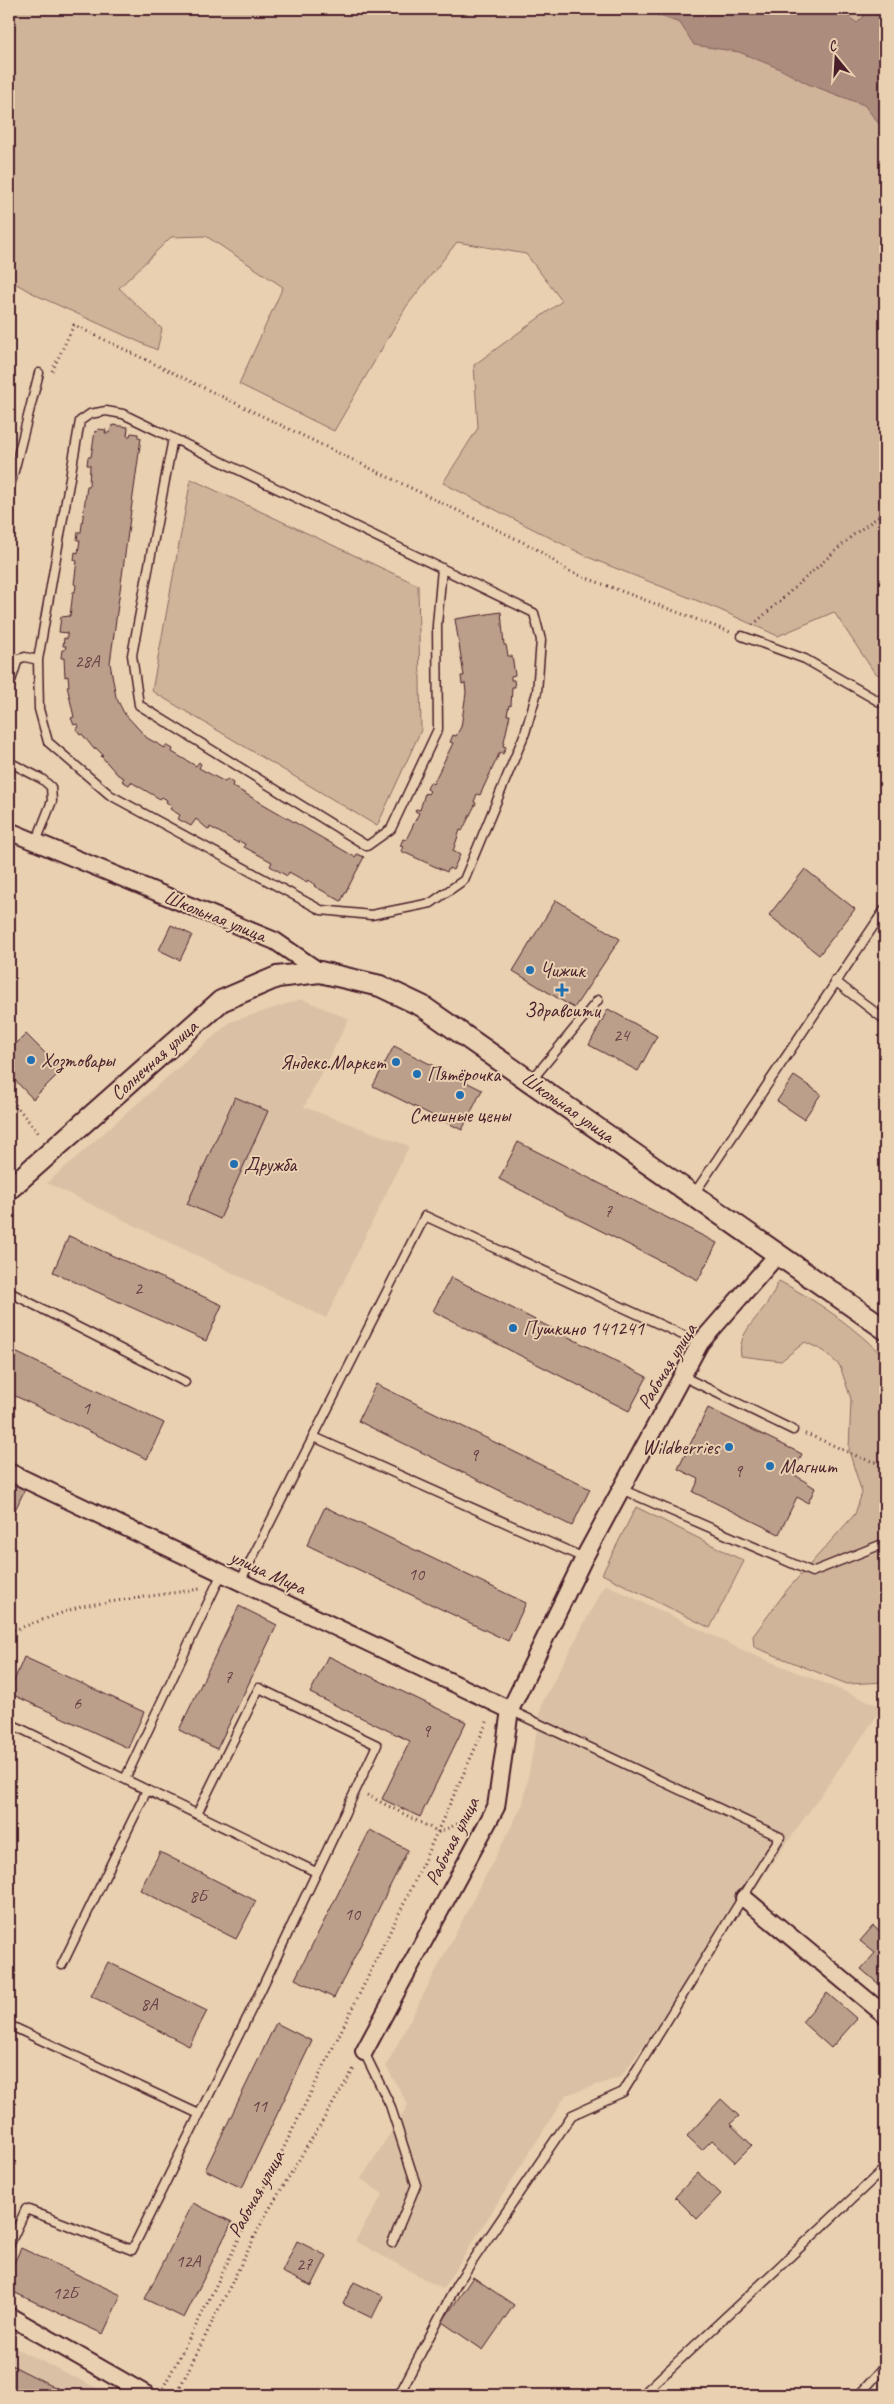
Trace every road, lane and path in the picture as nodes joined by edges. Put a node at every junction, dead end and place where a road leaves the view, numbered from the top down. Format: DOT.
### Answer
graph roads {
  1 [pos="39,373"];
  2 [pos="173,438"];
  3 [pos="9,491"];
  4 [pos="885,512"];
  5 [pos="442,568"];
  6 [pos="742,636"];
  7 [pos="38,660"];
  8 [pos="9,687"];
  9 [pos="885,705"];
  10 [pos="9,762"];
  11 [pos="9,831"];
  12 [pos="36,842"];
  13 [pos="885,910"];
  14 [pos="320,972"];
  15 [pos="835,981"];
  16 [pos="598,1000"];
  17 [pos="885,1020"];
  18 [pos="531,1081"];
  19 [pos="9,1097"];
  20 [pos="52,1150"];
  21 [pos="9,1189"];
  22 [pos="694,1194"];
  23 [pos="778,1254"];
  24 [pos="9,1292"];
  25 [pos="885,1329"];
  26 [pos="700,1343"];
  27 [pos="682,1376"];
  28 [pos="185,1382"];
  29 [pos="793,1430"];
  30 [pos="314,1437"];
  31 [pos="885,1464"];
  32 [pos="9,1472"];
  33 [pos="621,1489"];
  34 [pos="885,1543"];
  35 [pos="584,1558"];
  36 [pos="218,1580"];
  37 [pos="240,1582"];
  38 [pos="9,1632"];
  39 [pos="510,1710"];
  40 [pos="491,1714"];
  41 [pos="9,1723"];
  42 [pos="125,1779"];
  43 [pos="356,1789"];
  44 [pos="146,1790"];
  45 [pos="496,1807"];
  46 [pos="197,1814"];
  47 [pos="316,1872"];
  48 [pos="744,1898"];
  49 [pos="62,1964"];
  50 [pos="885,2014"];
  51 [pos="9,2025"];
  52 [pos="364,2052"];
  53 [pos="199,2114"];
  54 [pos="885,2168"];
  55 [pos="392,2243"];
  56 [pos="9,2246"];
  57 [pos="9,2316"];
  58 [pos="885,2366"];
  59 [pos="146,2395"];
  60 [pos="159,2395"];
  61 [pos="176,2395"];
  62 [pos="399,2395"];
  63 [pos="642,2395"];
  64 [pos="859,2395"];
  1 -- 3 [label="lane"];
  1 -- 6 [label="path"];
  2 -- 5 [label="lane"];
  2 -- 5 [label="lane"];
  2 -- 7 [label="lane"];
  4 -- 6 [label="path"];
  5 -- 7 [label="lane"];
  6 -- 9 [label="lane"];
  7 -- 8 [label="lane"];
  10 -- 12 [label="lane"];
  11 -- 12 [label="street, Школьная улица"];
  12 -- 14 [label="street, Школьная улица"];
  13 -- 15 [label="lane"];
  14 -- 18 [label="street, Школьная улица"];
  14 -- 20 [label="street, Солнечная улица"];
  15 -- 17 [label="lane"];
  15 -- 22 [label="lane"];
  16 -- 18 [label="lane"];
  18 -- 22 [label="street, Школьная улица"];
  19 -- 20 [label="path"];
  20 -- 21 [label="street, Солнечная улица"];
  22 -- 23 [label="street, Школьная улица"];
  23 -- 25 [label="street, Школьная улица"];
  23 -- 26 [label="street, Рабочая улица"];
  24 -- 28 [label="lane"];
  26 -- 27 [label="street, Рабочая улица"];
  26 -- 30 [label="lane"];
  27 -- 29 [label="lane"];
  27 -- 33 [label="street, Рабочая улица"];
  29 -- 31 [label="path"];
  30 -- 35 [label="lane"];
  30 -- 37 [label="lane"];
  32 -- 36 [label="street, улица Мира"];
  33 -- 34 [label="lane"];
  33 -- 35 [label="street, Рабочая улица"];
  35 -- 39 [label="street, Рабочая улица"];
  36 -- 37 [label="street, улица Мира"];
  36 -- 38 [label="path"];
  36 -- 42 [label="lane"];
  37 -- 39 [label="street, улица Мира"];
  39 -- 45 [label="street, Рабочая улица"];
  39 -- 48 [label="lane"];
  40 -- 60 [label="path"];
  41 -- 42 [label="lane"];
  42 -- 44 [label="lane"];
  43 -- 45 [label="path"];
  43 -- 46 [label="lane"];
  43 -- 47 [label="lane"];
  44 -- 46 [label="lane"];
  44 -- 49 [label="lane"];
  45 -- 52 [label="street, Рабочая улица"];
  46 -- 47 [label="lane"];
  47 -- 53 [label="lane"];
  48 -- 50 [label="street"];
  48 -- 62 [label="lane"];
  51 -- 53 [label="lane"];
  52 -- 55 [label="lane"];
  52 -- 61 [label="path, Рабочая улица"];
  53 -- 56 [label="lane"];
  54 -- 63 [label="lane"];
  57 -- 59 [label="street"];
  58 -- 64 [label="lane"];
}
